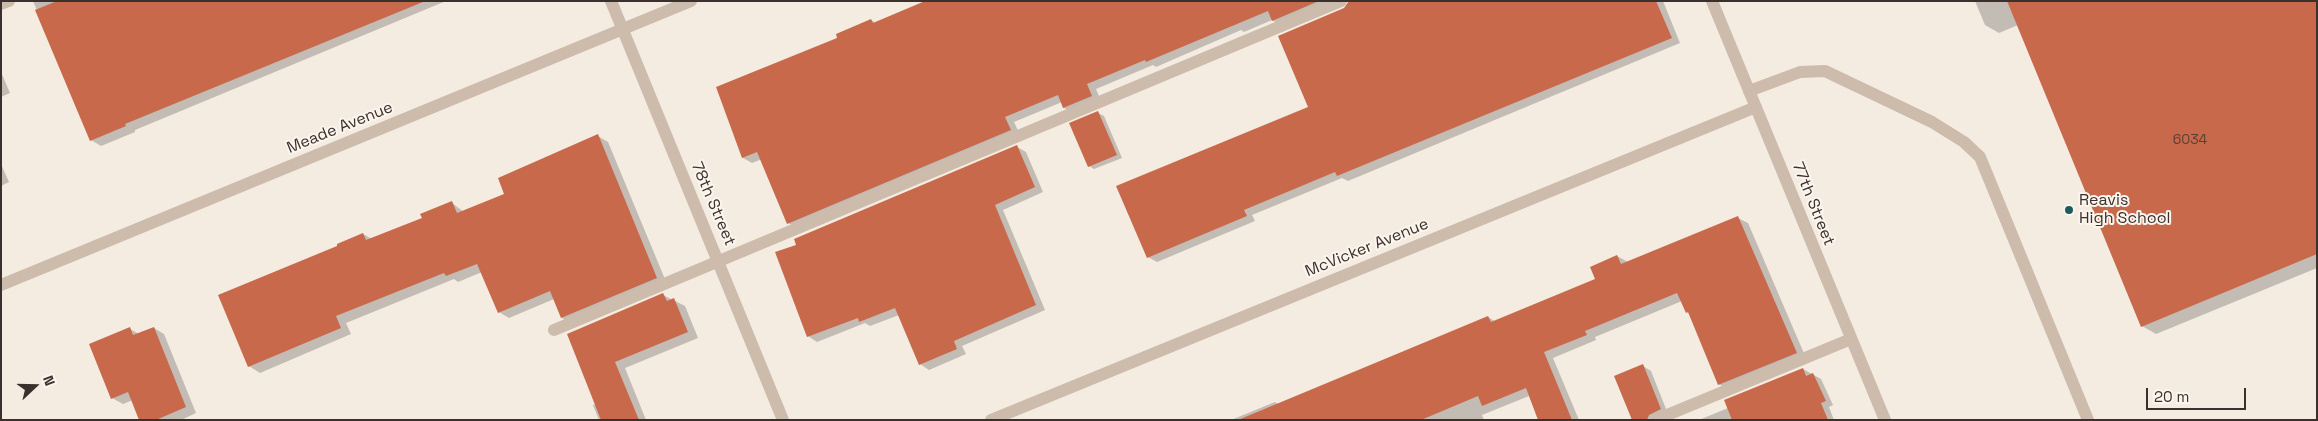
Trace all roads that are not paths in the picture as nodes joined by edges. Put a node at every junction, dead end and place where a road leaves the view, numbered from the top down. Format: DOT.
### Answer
graph roads {
  1 [pos="9,1"];
  2 [pos="611,1"];
  3 [pos="691,1"];
  4 [pos="1341,1"];
  5 [pos="1712,1"];
  6 [pos="1,4"];
  7 [pos="622,30"];
  8 [pos="1749,91"];
  9 [pos="1756,106"];
  10 [pos="719,261"];
  11 [pos="1,285"];
  12 [pos="554,330"];
  13 [pos="1851,339"];
  14 [pos="783,420"];
  15 [pos="991,420"];
  16 [pos="1655,420"];
  17 [pos="1885,420"];
  18 [pos="2088,420"];
  1 -- 6 [label="street"];
  2 -- 7 [label="street, 78th Street"];
  3 -- 7 [label="street, Meade Avenue"];
  4 -- 10 [label="street"];
  5 -- 8 [label="street, 77th Street"];
  7 -- 10 [label="street, 78th Street"];
  7 -- 11 [label="street, Meade Avenue"];
  8 -- 9 [label="street, 77th Street"];
  8 -- 18 [label="street"];
  9 -- 13 [label="street, 77th Street"];
  9 -- 15 [label="street, McVicker Avenue"];
  10 -- 12 [label="street"];
  10 -- 14 [label="street, 78th Street"];
  13 -- 16 [label="street"];
  13 -- 17 [label="street, 77th Street"];
}
